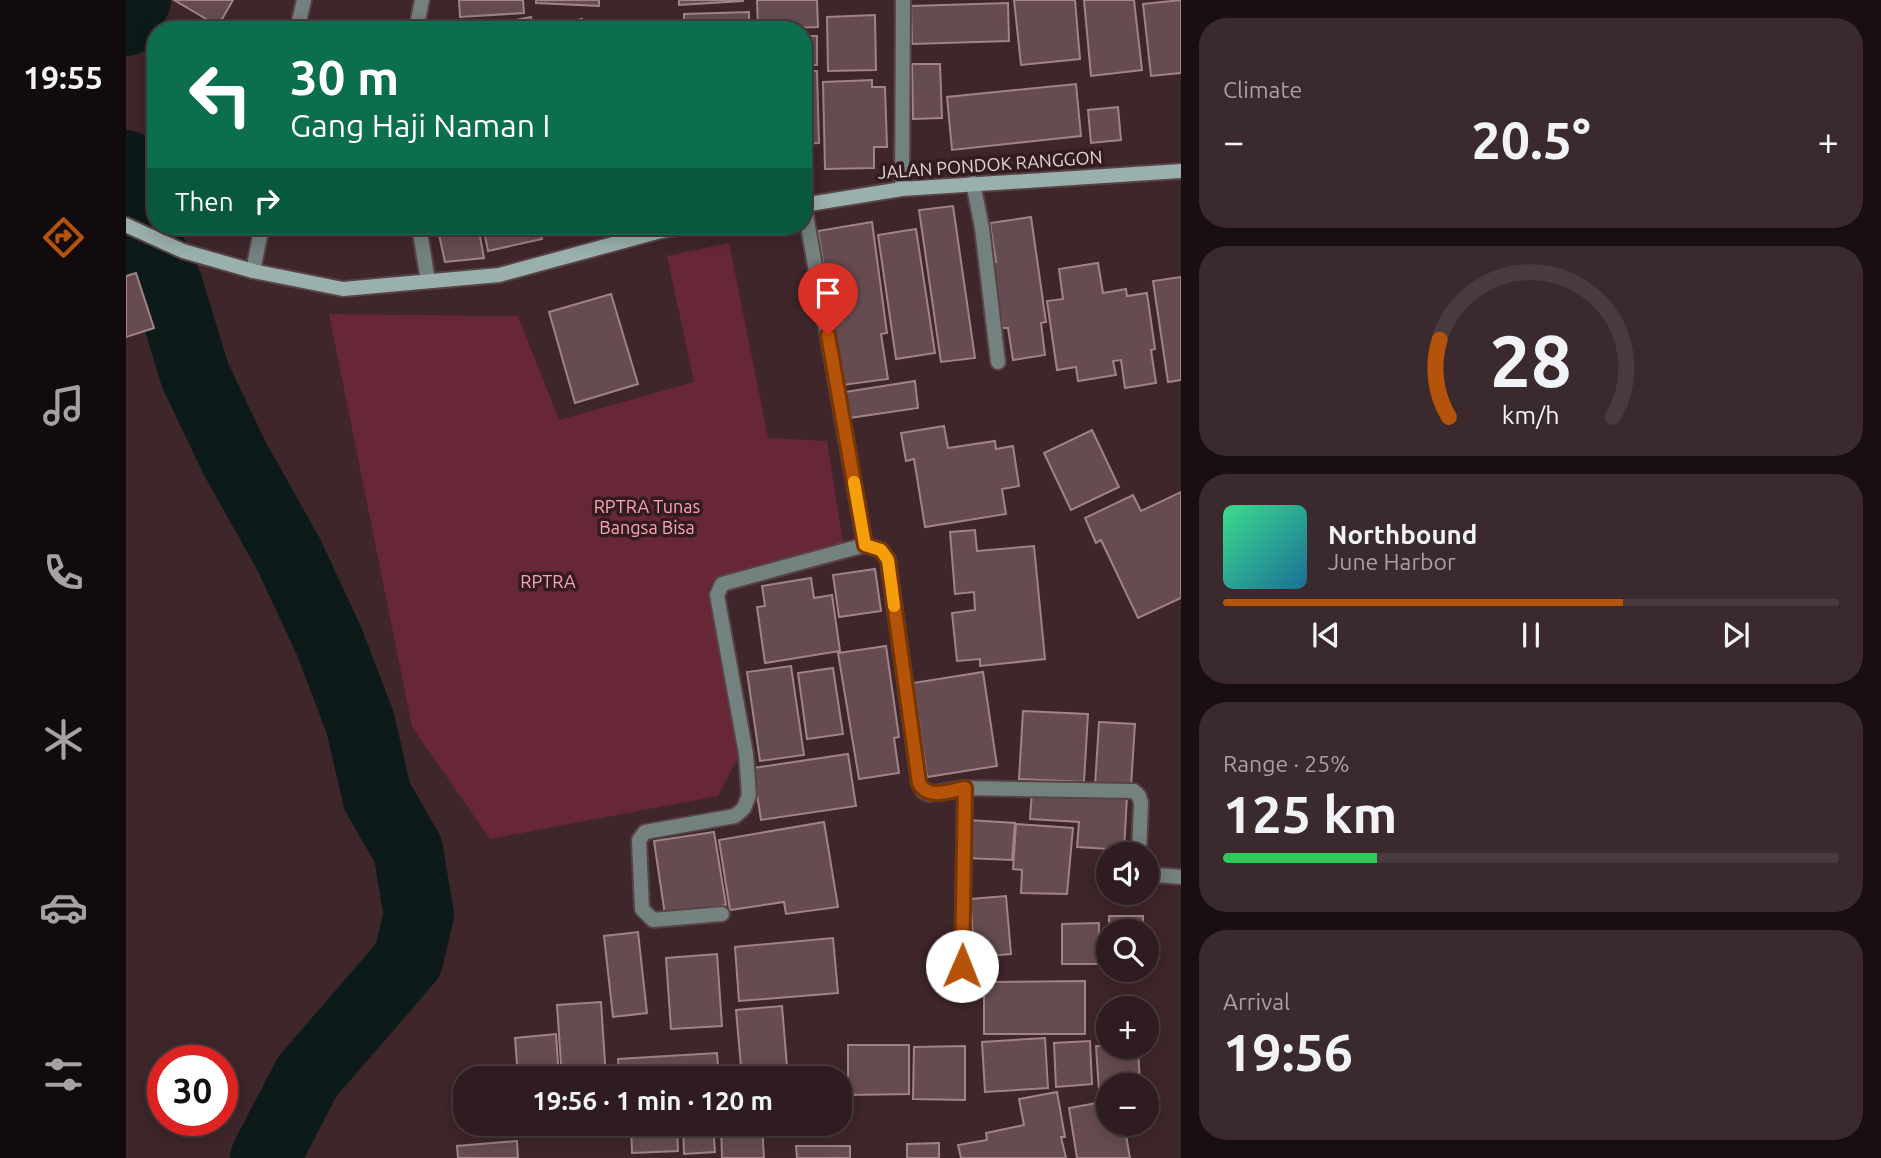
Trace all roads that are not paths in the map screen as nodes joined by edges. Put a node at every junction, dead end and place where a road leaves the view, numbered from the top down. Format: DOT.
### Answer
graph roads {
  1 [pos="304,0"];
  2 [pos="422,0"];
  3 [pos="903,0"];
  4 [pos="299,21"];
  5 [pos="418,21"];
  6 [pos="1181,172"];
  7 [pos="973,183"];
  8 [pos="902,189"];
  9 [pos="812,204"];
  10 [pos="126,225"];
  11 [pos="147,235"];
  12 [pos="148,235"];
  13 [pos="260,235"];
  14 [pos="420,235"];
  15 [pos="646,235"];
  16 [pos="809,235"];
  17 [pos="253,271"];
  18 [pos="428,281"];
  19 [pos="998,362"];
  20 [pos="865,545"];
  21 [pos="965,788"];
  22 [pos="1139,842"];
  23 [pos="1159,875"];
  24 [pos="1181,877"];
  25 [pos="722,914"];
  26 [pos="962,966"];
  1 -- 4 [label="street"];
  2 -- 5 [label="street"];
  3 -- 8 [label="street"];
  6 -- 7 [label="street, JALAN PONDOK RANGGON"];
  7 -- 8 [label="street, JALAN PONDOK RANGGON"];
  7 -- 19 [label="street"];
  8 -- 9 [label="street, JALAN PONDOK RANGGON"];
  10 -- 11 [label="street"];
  12 -- 17 [label="street"];
  13 -- 17 [label="street"];
  14 -- 18 [label="street"];
  15 -- 18 [label="street"];
  16 -- 20 [label="street"];
  17 -- 18 [label="street"];
  20 -- 21 [label="street"];
  20 -- 25 [label="street"];
  21 -- 22 [label="street"];
  21 -- 26 [label="street"];
  23 -- 24 [label="street"];
}
